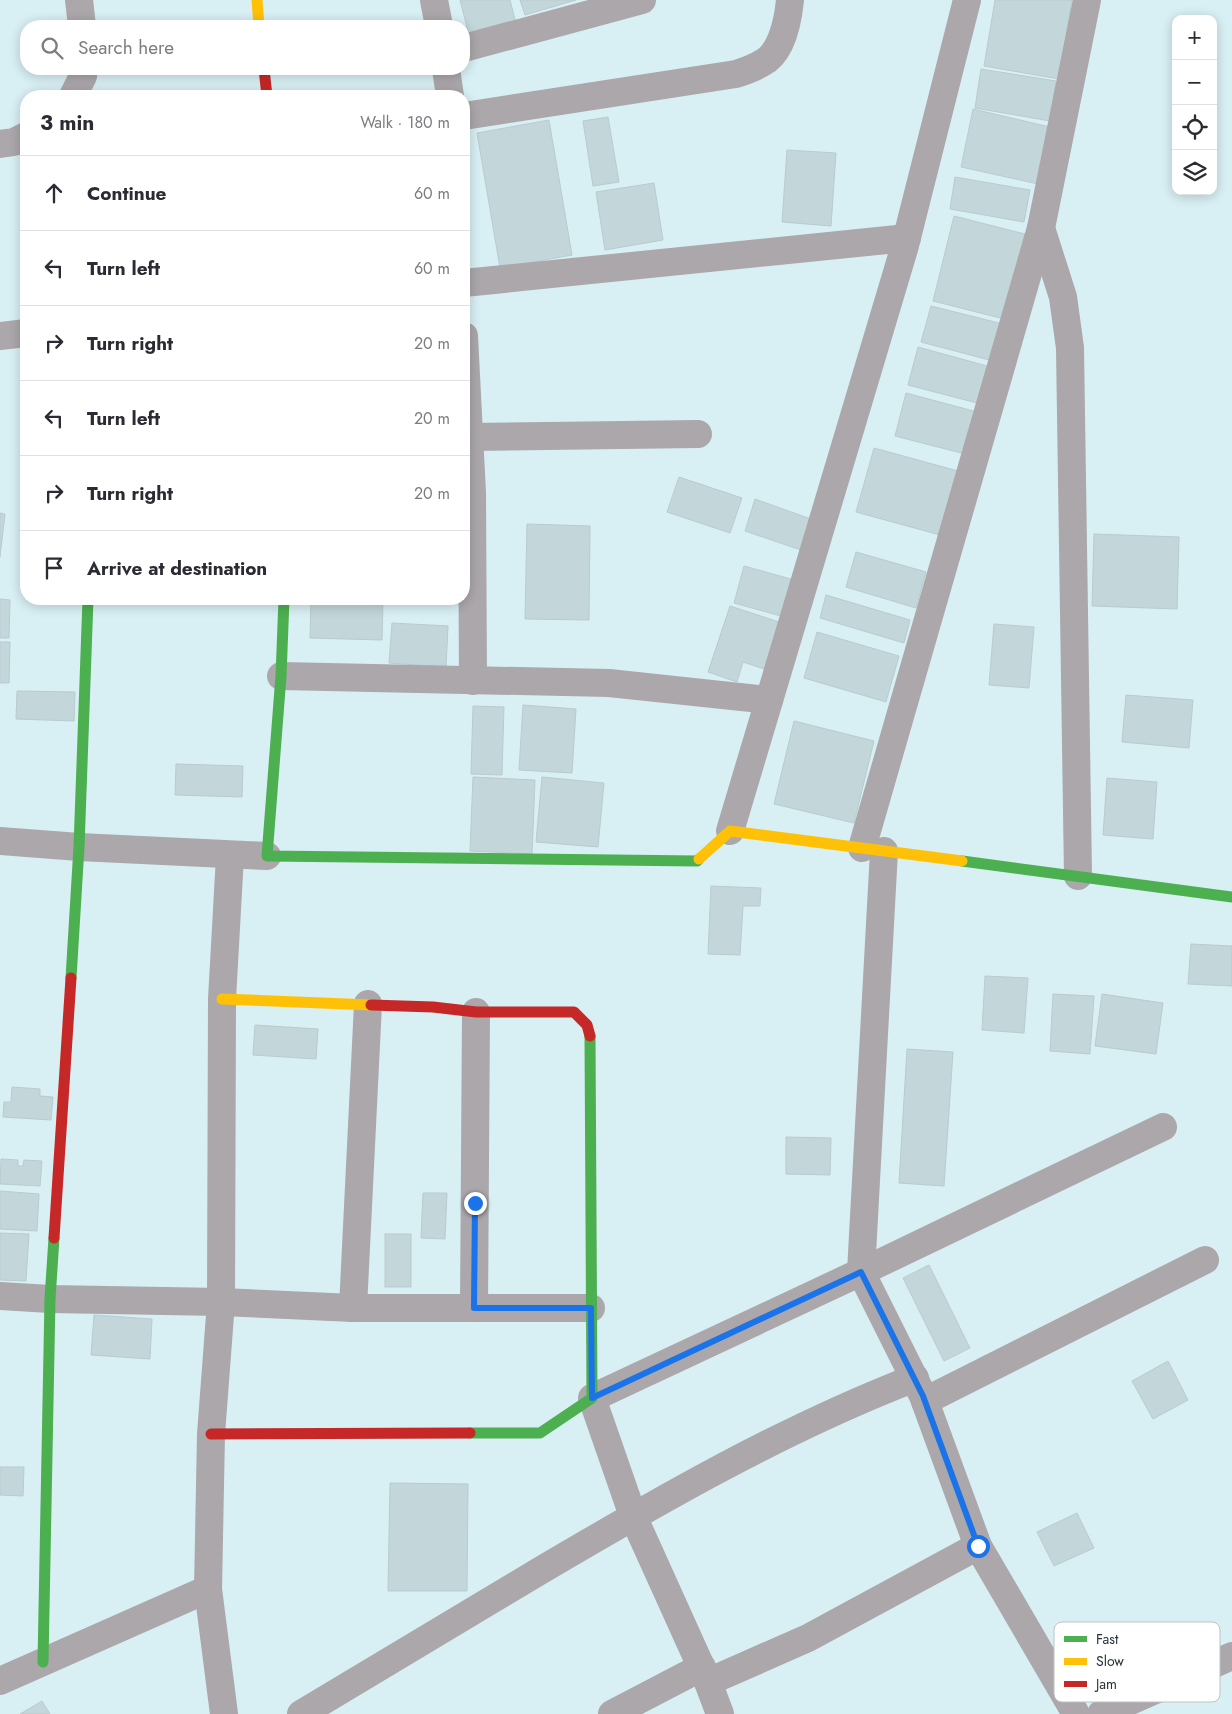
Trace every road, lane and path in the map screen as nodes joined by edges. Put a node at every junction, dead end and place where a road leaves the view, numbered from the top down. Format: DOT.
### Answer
graph roads {
  1 [pos="78,0"];
  2 [pos="257,0"];
  3 [pos="434,0"];
  4 [pos="642,0"];
  5 [pos="790,0"];
  6 [pos="967,0"];
  7 [pos="1087,0"];
  8 [pos="81,20"];
  9 [pos="259,20"];
  10 [pos="438,20"];
  11 [pos="470,46"];
  12 [pos="83,75"];
  13 [pos="265,75"];
  14 [pos="447,75"];
  15 [pos="76,90"];
  16 [pos="266,90"];
  17 [pos="449,90"];
  18 [pos="470,115"];
  19 [pos="20,139"];
  20 [pos="0,144"];
  21 [pos="1041,228"];
  22 [pos="907,238"];
  23 [pos="470,282"];
  24 [pos="20,334"];
  25 [pos="0,336"];
  26 [pos="698,434"];
  27 [pos="470,437"];
  28 [pos="470,456"];
  29 [pos="88,605"];
  30 [pos="284,605"];
  31 [pos="281,676"];
  32 [pos="473,681"];
  33 [pos="769,700"];
  34 [pos="730,831"];
  35 [pos="0,841"];
  36 [pos="79,847"];
  37 [pos="873,849"];
  38 [pos="230,856"];
  39 [pos="267,856"];
  40 [pos="1078,876"];
  41 [pos="1232,897"];
  42 [pos="222,999"];
  43 [pos="368,1004"];
  44 [pos="476,1012"];
  45 [pos="1163,1127"];
  46 [pos="1205,1260"];
  47 [pos="861,1272"];
  48 [pos="0,1296"];
  49 [pos="50,1299"];
  50 [pos="220,1302"];
  51 [pos="354,1308"];
  52 [pos="474,1308"];
  53 [pos="591,1308"];
  54 [pos="920,1390"];
  55 [pos="592,1398"];
  56 [pos="211,1434"];
  57 [pos="633,1516"];
  58 [pos="978,1546"];
  59 [pos="208,1589"];
  60 [pos="1232,1656"];
  61 [pos="1220,1661"];
  62 [pos="44,1662"];
  63 [pos="705,1675"];
  64 [pos="1054,1676"];
  65 [pos="0,1681"];
  66 [pos="1069,1702"];
  67 [pos="1128,1702"];
  68 [pos="224,1714"];
  69 [pos="301,1714"];
  70 [pos="612,1714"];
  71 [pos="720,1714"];
  72 [pos="1076,1714"];
  73 [pos="1101,1714"];
  1 -- 8 [label="street"];
  2 -- 9 [label="street"];
  3 -- 10 [label="street"];
  4 -- 11 [label="street"];
  5 -- 18 [label="street"];
  6 -- 22 [label="street"];
  7 -- 21 [label="street"];
  12 -- 15 [label="street"];
  13 -- 16 [label="street"];
  14 -- 17 [label="street"];
  19 -- 20 [label="street"];
  21 -- 37 [label="street"];
  21 -- 40 [label="street"];
  22 -- 23 [label="street"];
  22 -- 33 [label="street"];
  24 -- 25 [label="street"];
  26 -- 27 [label="street"];
  28 -- 32 [label="street"];
  29 -- 36 [label="street"];
  30 -- 31 [label="street"];
  31 -- 32 [label="street"];
  31 -- 39 [label="street"];
  32 -- 33 [label="street"];
  33 -- 34 [label="street"];
  34 -- 37 [label="street"];
  34 -- 39 [label="street"];
  35 -- 36 [label="street"];
  36 -- 38 [label="street"];
  36 -- 49 [label="street"];
  37 -- 40 [label="street"];
  37 -- 47 [label="street"];
  38 -- 39 [label="street"];
  38 -- 42 [label="street"];
  40 -- 41 [label="street"];
  42 -- 43 [label="street"];
  42 -- 50 [label="street"];
  43 -- 44 [label="street"];
  43 -- 51 [label="street"];
  44 -- 52 [label="street"];
  44 -- 53 [label="street"];
  45 -- 47 [label="street"];
  46 -- 54 [label="street"];
  47 -- 54 [label="street"];
  47 -- 55 [label="street"];
  48 -- 49 [label="street"];
  49 -- 50 [label="street"];
  49 -- 62 [label="street"];
  50 -- 51 [label="street"];
  50 -- 56 [label="street"];
  51 -- 52 [label="street"];
  52 -- 53 [label="street"];
  53 -- 55 [label="street"];
  54 -- 57 [label="street"];
  54 -- 58 [label="street"];
  55 -- 56 [label="street"];
  55 -- 57 [label="street"];
  56 -- 59 [label="street"];
  57 -- 63 [label="street"];
  57 -- 69 [label="street"];
  58 -- 63 [label="street"];
  58 -- 64 [label="street"];
  59 -- 62 [label="street"];
  59 -- 68 [label="street"];
  60 -- 61 [label="street"];
  62 -- 65 [label="street"];
  63 -- 70 [label="street"];
  63 -- 71 [label="street"];
  66 -- 72 [label="street"];
  67 -- 73 [label="street"];
}
